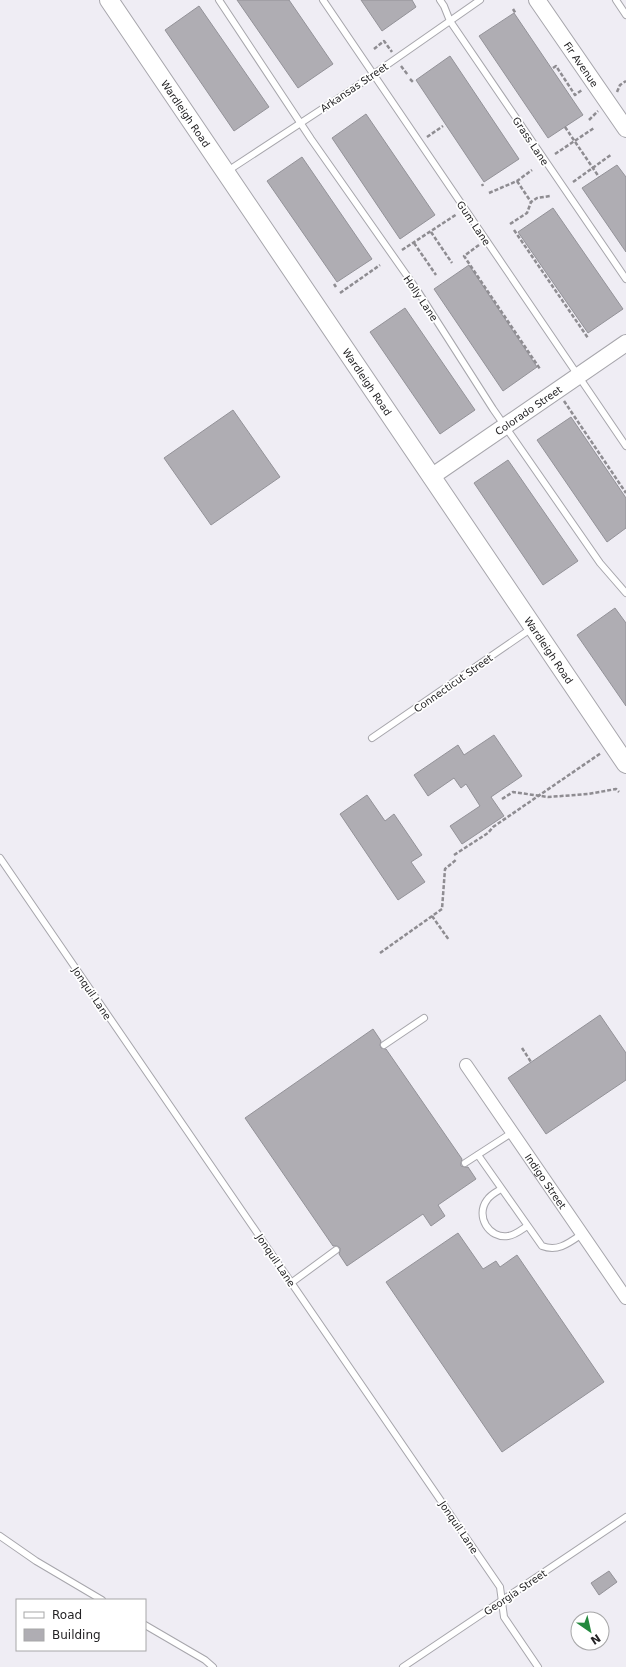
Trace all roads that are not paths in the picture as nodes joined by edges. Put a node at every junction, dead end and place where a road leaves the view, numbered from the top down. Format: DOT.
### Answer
graph roads {
  1 [pos="109,0"];
  2 [pos="220,0"];
  3 [pos="323,0"];
  4 [pos="440,0"];
  5 [pos="480,0"];
  6 [pos="537,0"];
  7 [pos="616,0"];
  8 [pos="626,15"];
  9 [pos="450,21"];
  10 [pos="373,74"];
  11 [pos="300,122"];
  12 [pos="626,129"];
  13 [pos="226,172"];
  14 [pos="626,280"];
  15 [pos="626,343"];
  16 [pos="578,376"];
  17 [pos="505,426"];
  18 [pos="626,446"];
  19 [pos="431,478"];
  20 [pos="626,593"];
  21 [pos="533,627"];
  22 [pos="372,738"];
  23 [pos="626,764"];
  24 [pos="0,858"];
  25 [pos="424,1018"];
  26 [pos="384,1045"];
  27 [pos="466,1064"];
  28 [pos="513,1132"];
  29 [pos="478,1155"];
  30 [pos="465,1163"];
  31 [pos="501,1189"];
  32 [pos="527,1226"];
  33 [pos="582,1234"];
  34 [pos="336,1250"];
  35 [pos="291,1283"];
  36 [pos="626,1298"];
  37 [pos="626,1517"];
  38 [pos="0,1536"];
  39 [pos="100,1599"];
  40 [pos="502,1600"];
  41 [pos="146,1626"];
  42 [pos="213,1667"];
  43 [pos="403,1667"];
  44 [pos="538,1667"];
  1 -- 13 [label="main road, Wardleigh Road"];
  2 -- 11 [label="lane, Holly Lane"];
  3 -- 10 [label="lane, Gum Lane"];
  4 -- 9 [label="lane, Grass Lane"];
  5 -- 9 [label="lane, Arkansas Street"];
  6 -- 12 [label="street, Fir Avenue"];
  7 -- 8 [label="lane"];
  9 -- 10 [label="lane, Arkansas Street"];
  9 -- 14 [label="lane, Grass Lane"];
  10 -- 11 [label="lane, Arkansas Street"];
  10 -- 16 [label="lane, Gum Lane"];
  11 -- 13 [label="lane, Arkansas Street"];
  11 -- 17 [label="lane, Holly Lane"];
  13 -- 19 [label="main road, Wardleigh Road"];
  15 -- 16 [label="street, Colorado Street"];
  16 -- 17 [label="street, Colorado Street"];
  16 -- 18 [label="lane, Gum Lane"];
  17 -- 19 [label="street, Colorado Street"];
  17 -- 20 [label="lane, Holly Lane"];
  19 -- 21 [label="main road, Wardleigh Road"];
  21 -- 22 [label="lane, Connecticut Street"];
  21 -- 23 [label="main road, Wardleigh Road"];
  24 -- 35 [label="lane, Jonquil Lane"];
  25 -- 26 [label="lane"];
  27 -- 28 [label="street, Indigo Street"];
  28 -- 29 [label="lane"];
  28 -- 33 [label="street, Indigo Street"];
  29 -- 30 [label="lane"];
  29 -- 31 [label="lane"];
  31 -- 32 [label="lane"];
  31 -- 32 [label="lane"];
  32 -- 33 [label="lane"];
  33 -- 36 [label="street, Indigo Street"];
  34 -- 35 [label="lane"];
  35 -- 40 [label="lane, Jonquil Lane"];
  37 -- 40 [label="lane, Georgia Street"];
  38 -- 39 [label="lane"];
  40 -- 43 [label="lane, Georgia Street"];
  40 -- 44 [label="lane, Jonquil Lane"];
  41 -- 42 [label="lane"];
}
